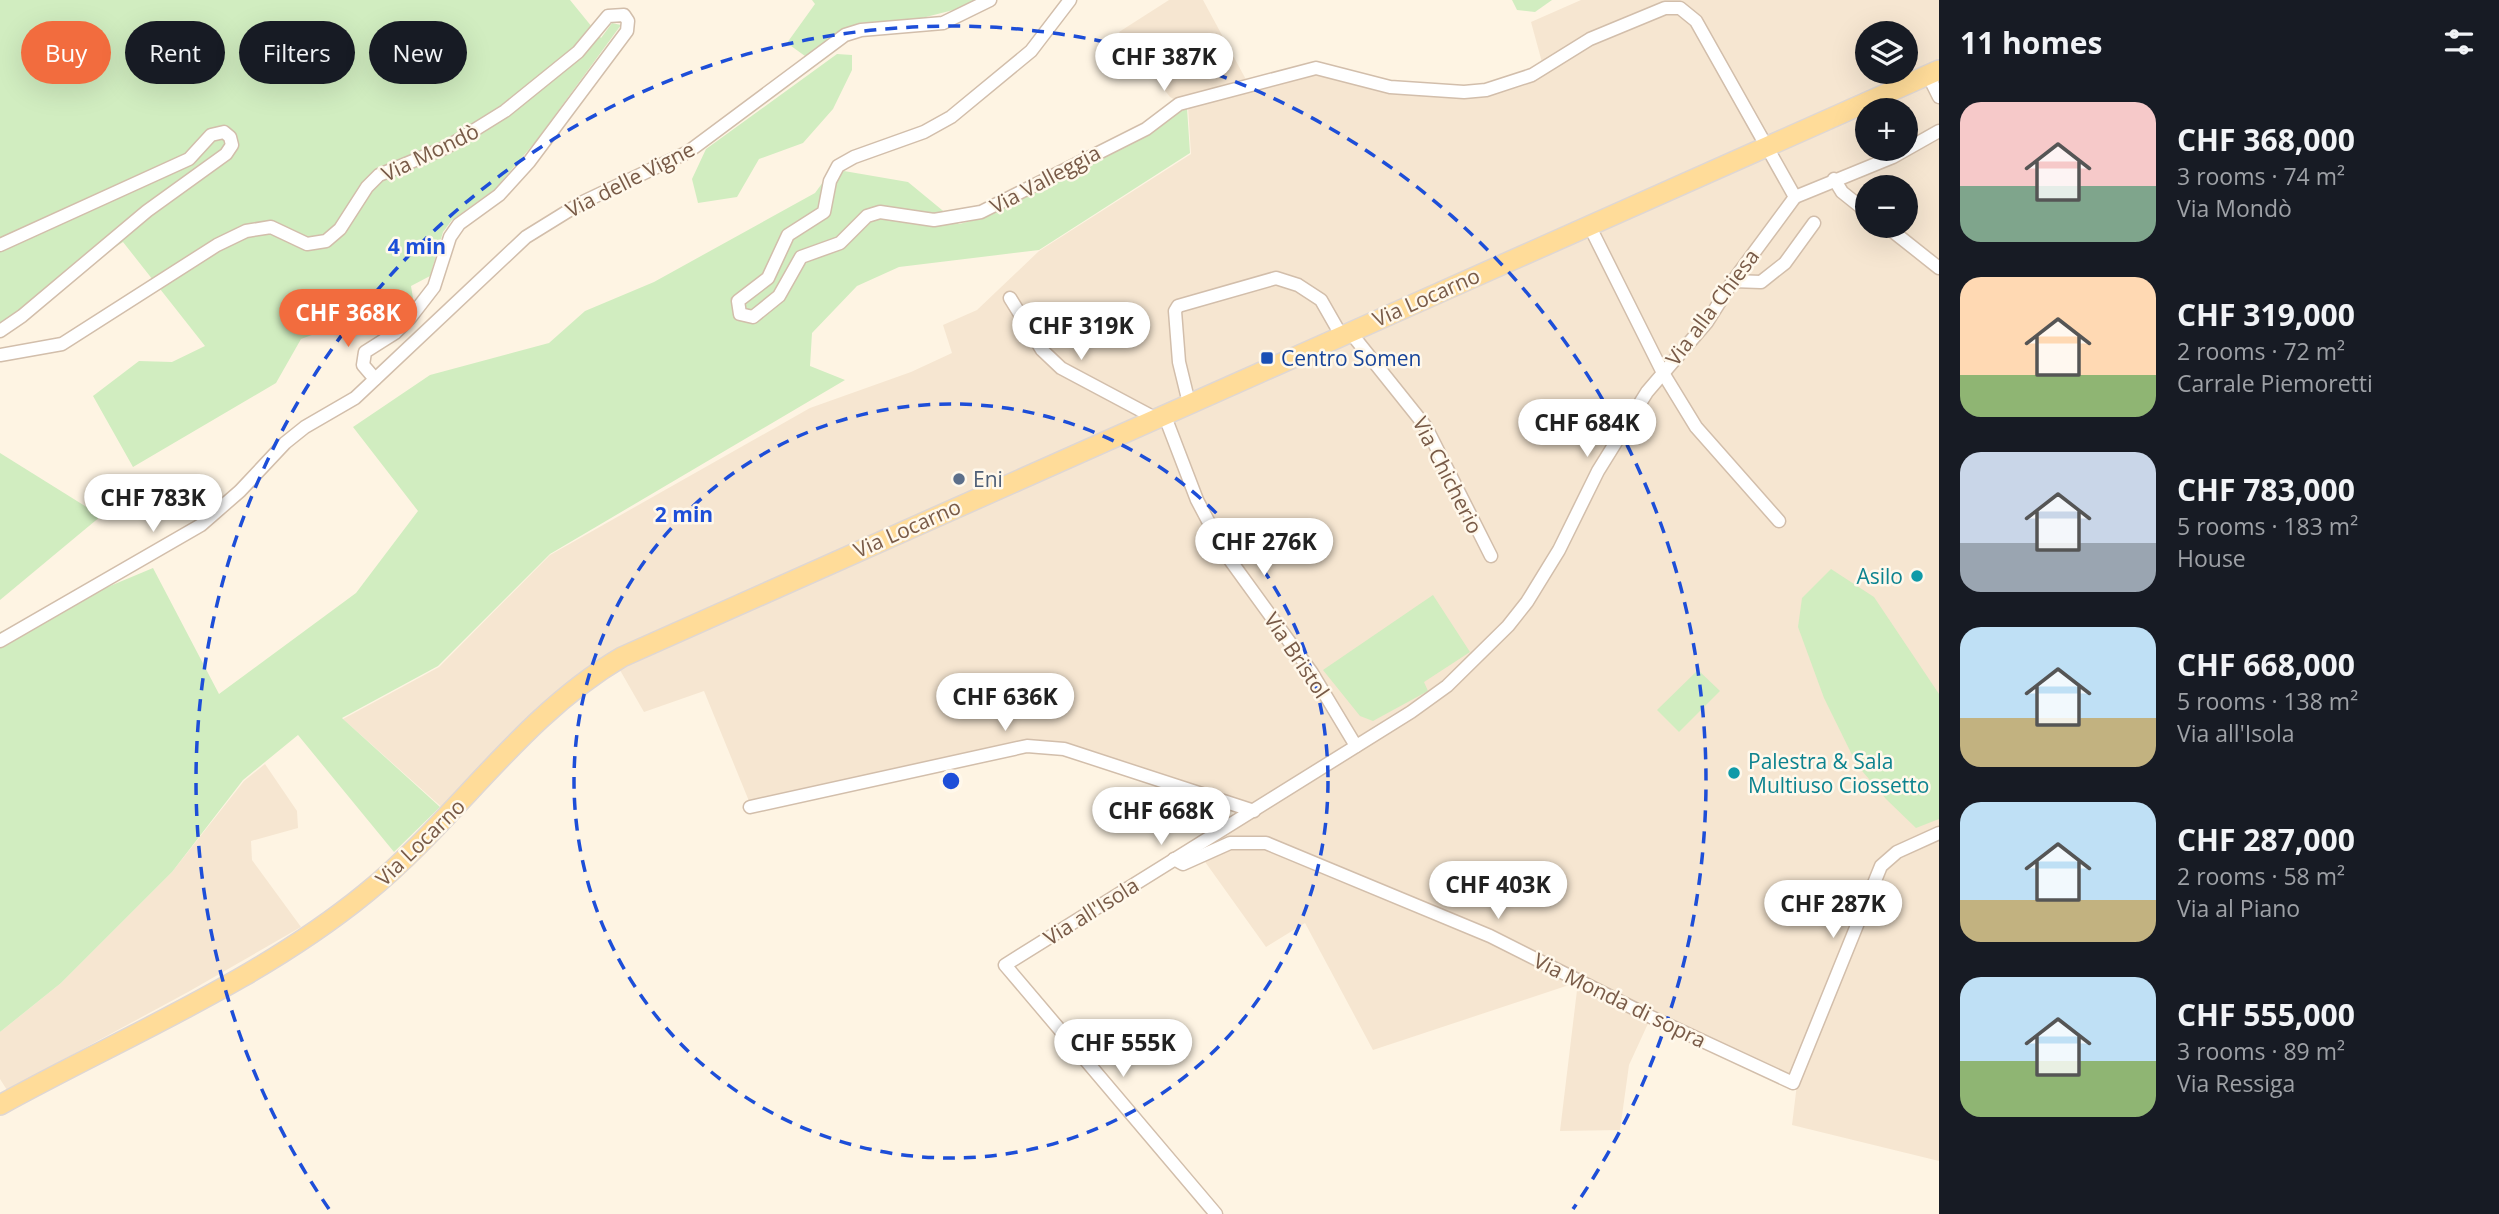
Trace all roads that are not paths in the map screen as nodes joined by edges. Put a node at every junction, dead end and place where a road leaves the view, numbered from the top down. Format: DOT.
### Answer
graph roads {
  1 [pos="990,0"];
  2 [pos="1070,0"];
  3 [pos="1933,72"];
  4 [pos="1939,97"];
  5 [pos="1939,131"];
  6 [pos="1765,147"];
  7 [pos="1834,179"];
  8 [pos="1795,197"];
  9 [pos="1855,202"];
  10 [pos="1814,223"];
  11 [pos="1589,225"];
  12 [pos="1900,238"];
  13 [pos="0,245"];
  14 [pos="1939,268"];
  15 [pos="1733,281"];
  16 [pos="1010,298"];
  17 [pos="0,331"];
  18 [pos="1345,333"];
  19 [pos="0,355"];
  20 [pos="1662,373"];
  21 [pos="374,379"];
  22 [pos="1189,403"];
  23 [pos="1160,416"];
  24 [pos="1779,521"];
  25 [pos="1491,556"];
  26 [pos="0,641"];
  27 [pos="1356,746"];
  28 [pos="750,807"];
  29 [pos="1254,811"];
  30 [pos="1939,833"];
  31 [pos="1920,841"];
  32 [pos="1939,846"];
  33 [pos="1174,859"];
  34 [pos="0,1105"];
  35 [pos="1216,1214"];
  1 -- 21 [label="street, Via delle Vigne"];
  2 -- 6 [label="street, Via Valleggia"];
  3 -- 4 [label="street"];
  3 -- 6 [label="main road, Via Locarno"];
  5 -- 7 [label="street"];
  6 -- 8 [label="street"];
  6 -- 11 [label="main road, Via Locarno"];
  7 -- 8 [label="street"];
  7 -- 9 [label="street"];
  8 -- 15 [label="street, Via alla Chiesa"];
  10 -- 15 [label="street"];
  11 -- 18 [label="main road, Via Locarno"];
  11 -- 20 [label="street"];
  12 -- 14 [label="street"];
  13 -- 17 [label="street"];
  15 -- 20 [label="street, Via alla Chiesa"];
  16 -- 23 [label="street"];
  18 -- 22 [label="main road, Via Locarno"];
  18 -- 22 [label="street, Via Chicherio"];
  18 -- 25 [label="street, Via Chicherio"];
  19 -- 21 [label="street, Via Mondò"];
  20 -- 24 [label="street"];
  20 -- 27 [label="street, Via alla Chiesa"];
  21 -- 26 [label="street, Via delle Vigne"];
  22 -- 23 [label="main road, Via Locarno"];
  23 -- 27 [label="street, Via Bristol"];
  23 -- 34 [label="main road, Via Locarno"];
  27 -- 29 [label="street, Via all'Isola"];
  28 -- 29 [label="street"];
  29 -- 33 [label="street, Via all'Isola"];
  30 -- 31 [label="street"];
  31 -- 32 [label="street"];
  31 -- 33 [label="street, Via Monda di sopra"];
  33 -- 35 [label="street, Via all'Isola"];
}
